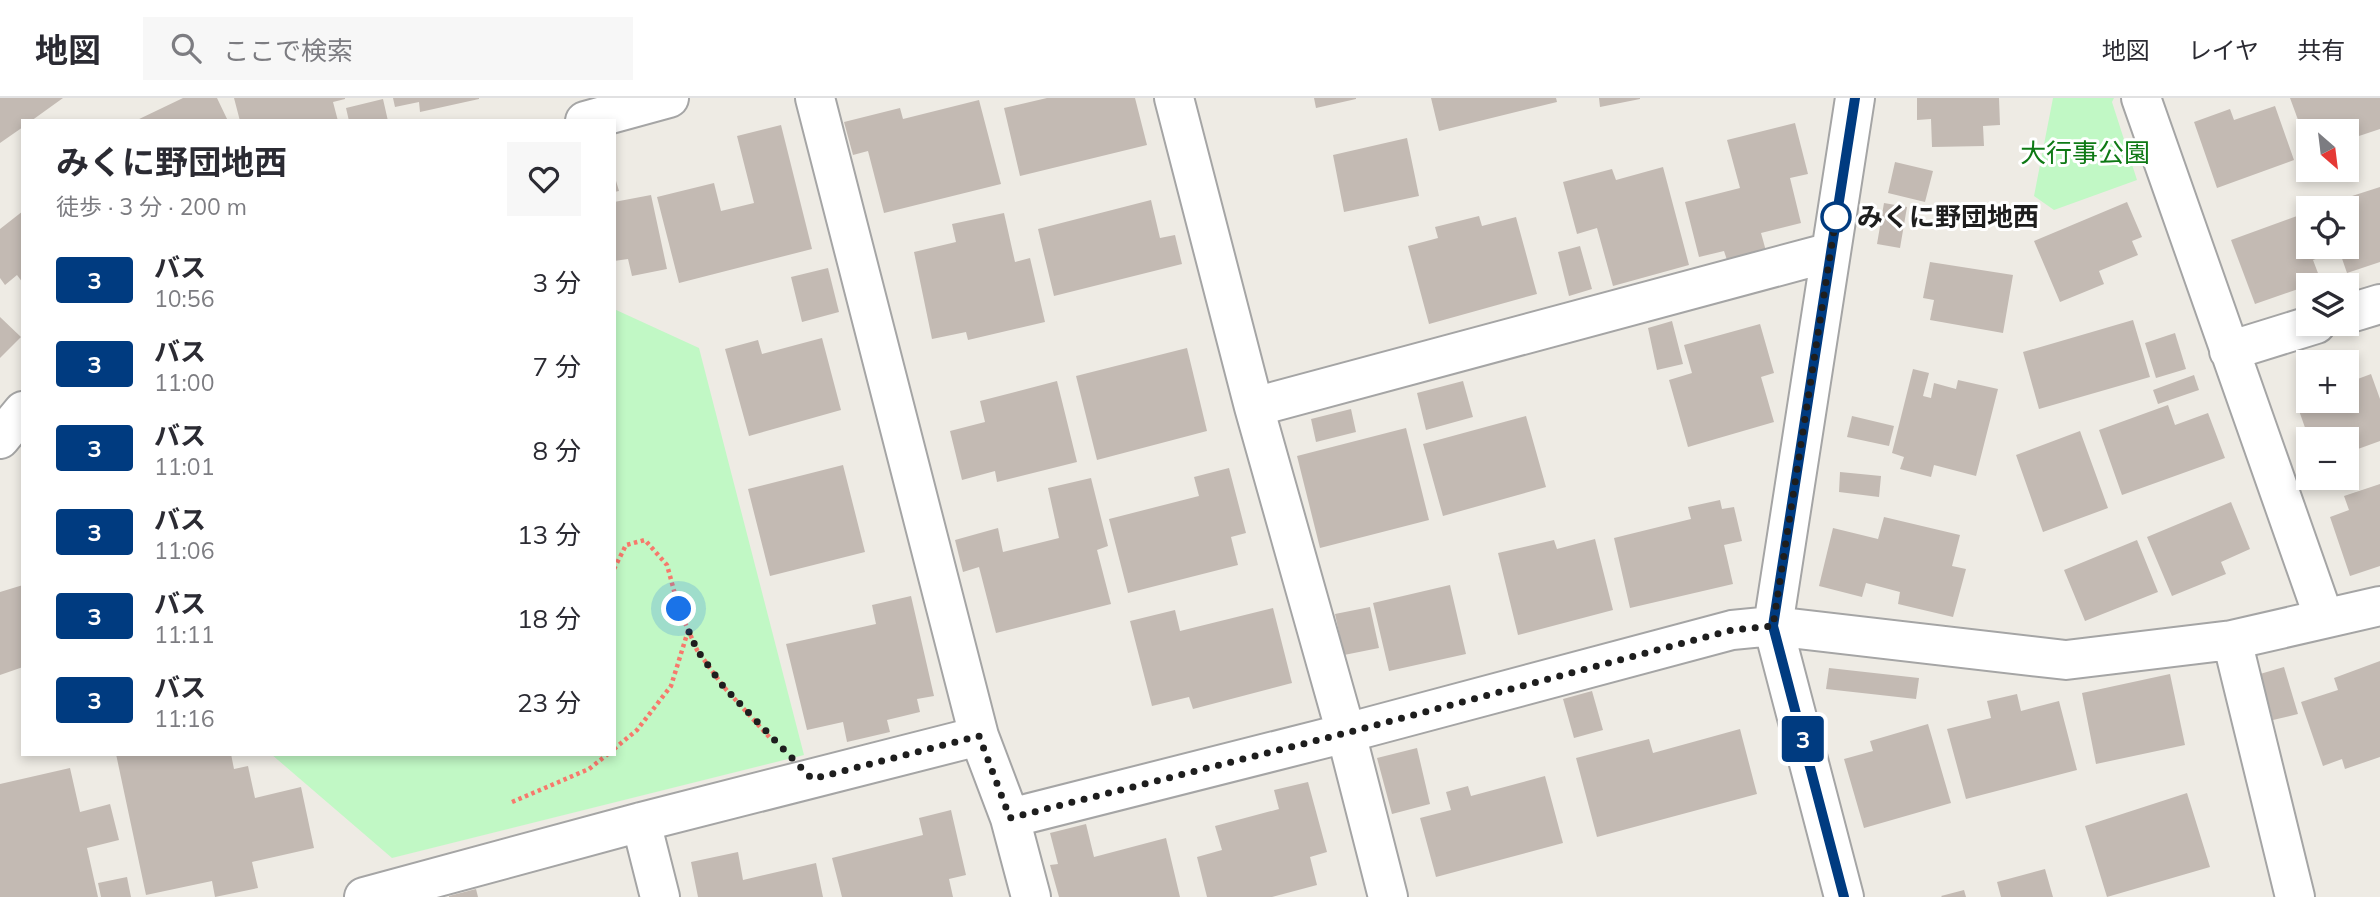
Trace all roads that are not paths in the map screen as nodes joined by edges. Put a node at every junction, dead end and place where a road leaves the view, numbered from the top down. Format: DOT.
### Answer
graph roads {
  1 [pos="669,98"];
  2 [pos="815,98"];
  3 [pos="1174,98"];
  4 [pos="1855,98"];
  5 [pos="2141,98"];
  6 [pos="592,119"];
  7 [pos="1831,252"];
  8 [pos="2380,303"];
  9 [pos="2359,310"];
  10 [pos="2296,330"];
  11 [pos="2229,351"];
  12 [pos="1255,407"];
  13 [pos="21,413"];
  14 [pos="0,439"];
  15 [pos="2380,606"];
  16 [pos="2324,618"];
  17 [pos="1773,626"];
  18 [pos="2232,640"];
  19 [pos="1346,733"];
  20 [pos="979,736"];
  21 [pos="1010,818"];
  22 [pos="641,822"];
  23 [pos="364,897"];
  24 [pos="660,897"];
  25 [pos="1031,897"];
  26 [pos="1388,897"];
  27 [pos="1844,897"];
  28 [pos="2295,897"];
  1 -- 6 [label="street"];
  2 -- 20 [label="street"];
  3 -- 12 [label="street"];
  4 -- 7 [label="street"];
  5 -- 11 [label="street"];
  7 -- 12 [label="street"];
  7 -- 17 [label="street"];
  8 -- 9 [label="street"];
  10 -- 11 [label="street"];
  11 -- 16 [label="street"];
  12 -- 19 [label="street"];
  13 -- 14 [label="street"];
  15 -- 16 [label="street"];
  16 -- 18 [label="street"];
  17 -- 18 [label="street"];
  17 -- 19 [label="street"];
  17 -- 27 [label="street"];
  18 -- 28 [label="street"];
  19 -- 21 [label="street"];
  19 -- 26 [label="street"];
  20 -- 21 [label="street"];
  20 -- 22 [label="street"];
  21 -- 25 [label="street"];
  22 -- 23 [label="street"];
  22 -- 24 [label="street"];
}
